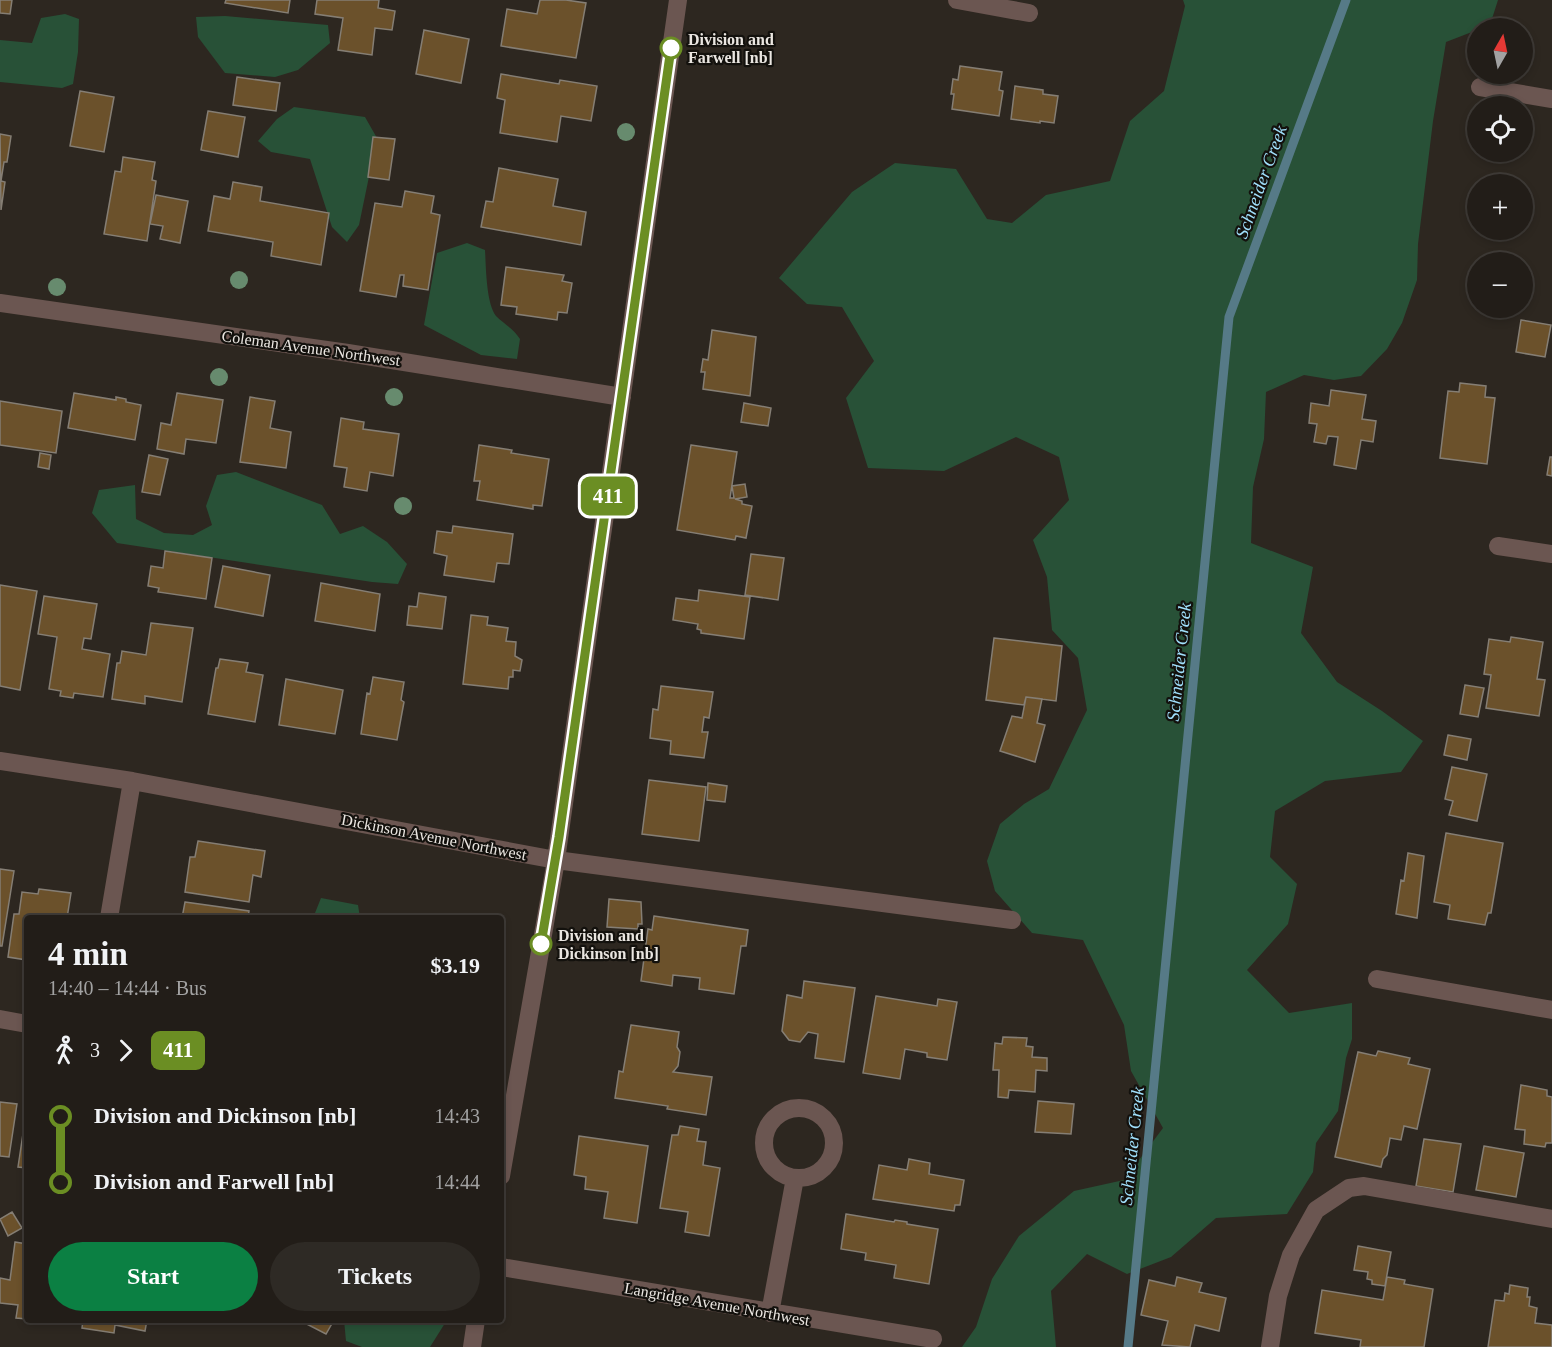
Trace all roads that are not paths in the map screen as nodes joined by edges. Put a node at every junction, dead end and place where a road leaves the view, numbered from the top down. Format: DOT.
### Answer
graph roads {
  1 [pos="678,0"];
  2 [pos="957,0"];
  3 [pos="1029,12"];
  4 [pos="1480,87"];
  5 [pos="1552,99"];
  6 [pos="0,303"];
  7 [pos="622,397"];
  8 [pos="1498,546"];
  9 [pos="1552,554"];
  10 [pos="0,761"];
  11 [pos="132,781"];
  12 [pos="556,860"];
  13 [pos="110,915"];
  14 [pos="1012,920"];
  15 [pos="1377,979"];
  16 [pos="1552,1010"];
  17 [pos="0,1019"];
  18 [pos="24,1023"];
  19 [pos="504,1159"];
  20 [pos="795,1178"];
  21 [pos="1552,1220"];
  22 [pos="504,1268"];
  23 [pos="770,1313"];
  24 [pos="476,1323"];
  25 [pos="933,1339"];
  26 [pos="472,1347"];
  27 [pos="1270,1347"];
  1 -- 7 [label="street"];
  2 -- 3 [label="street"];
  4 -- 5 [label="street"];
  6 -- 7 [label="street, Coleman Avenue Northwest"];
  7 -- 12 [label="street"];
  8 -- 9 [label="street"];
  10 -- 11 [label="street, Dickinson Avenue Northwest"];
  11 -- 12 [label="street, Dickinson Avenue Northwest"];
  11 -- 13 [label="street"];
  12 -- 14 [label="street, Dickinson Avenue Northwest"];
  12 -- 19 [label="street"];
  15 -- 16 [label="street"];
  17 -- 18 [label="street"];
  20 -- 23 [label="street"];
  21 -- 27 [label="street"];
  22 -- 23 [label="street, Langridge Avenue Northwest"];
  23 -- 25 [label="street, Langridge Avenue Northwest"];
  24 -- 26 [label="street"];
}
